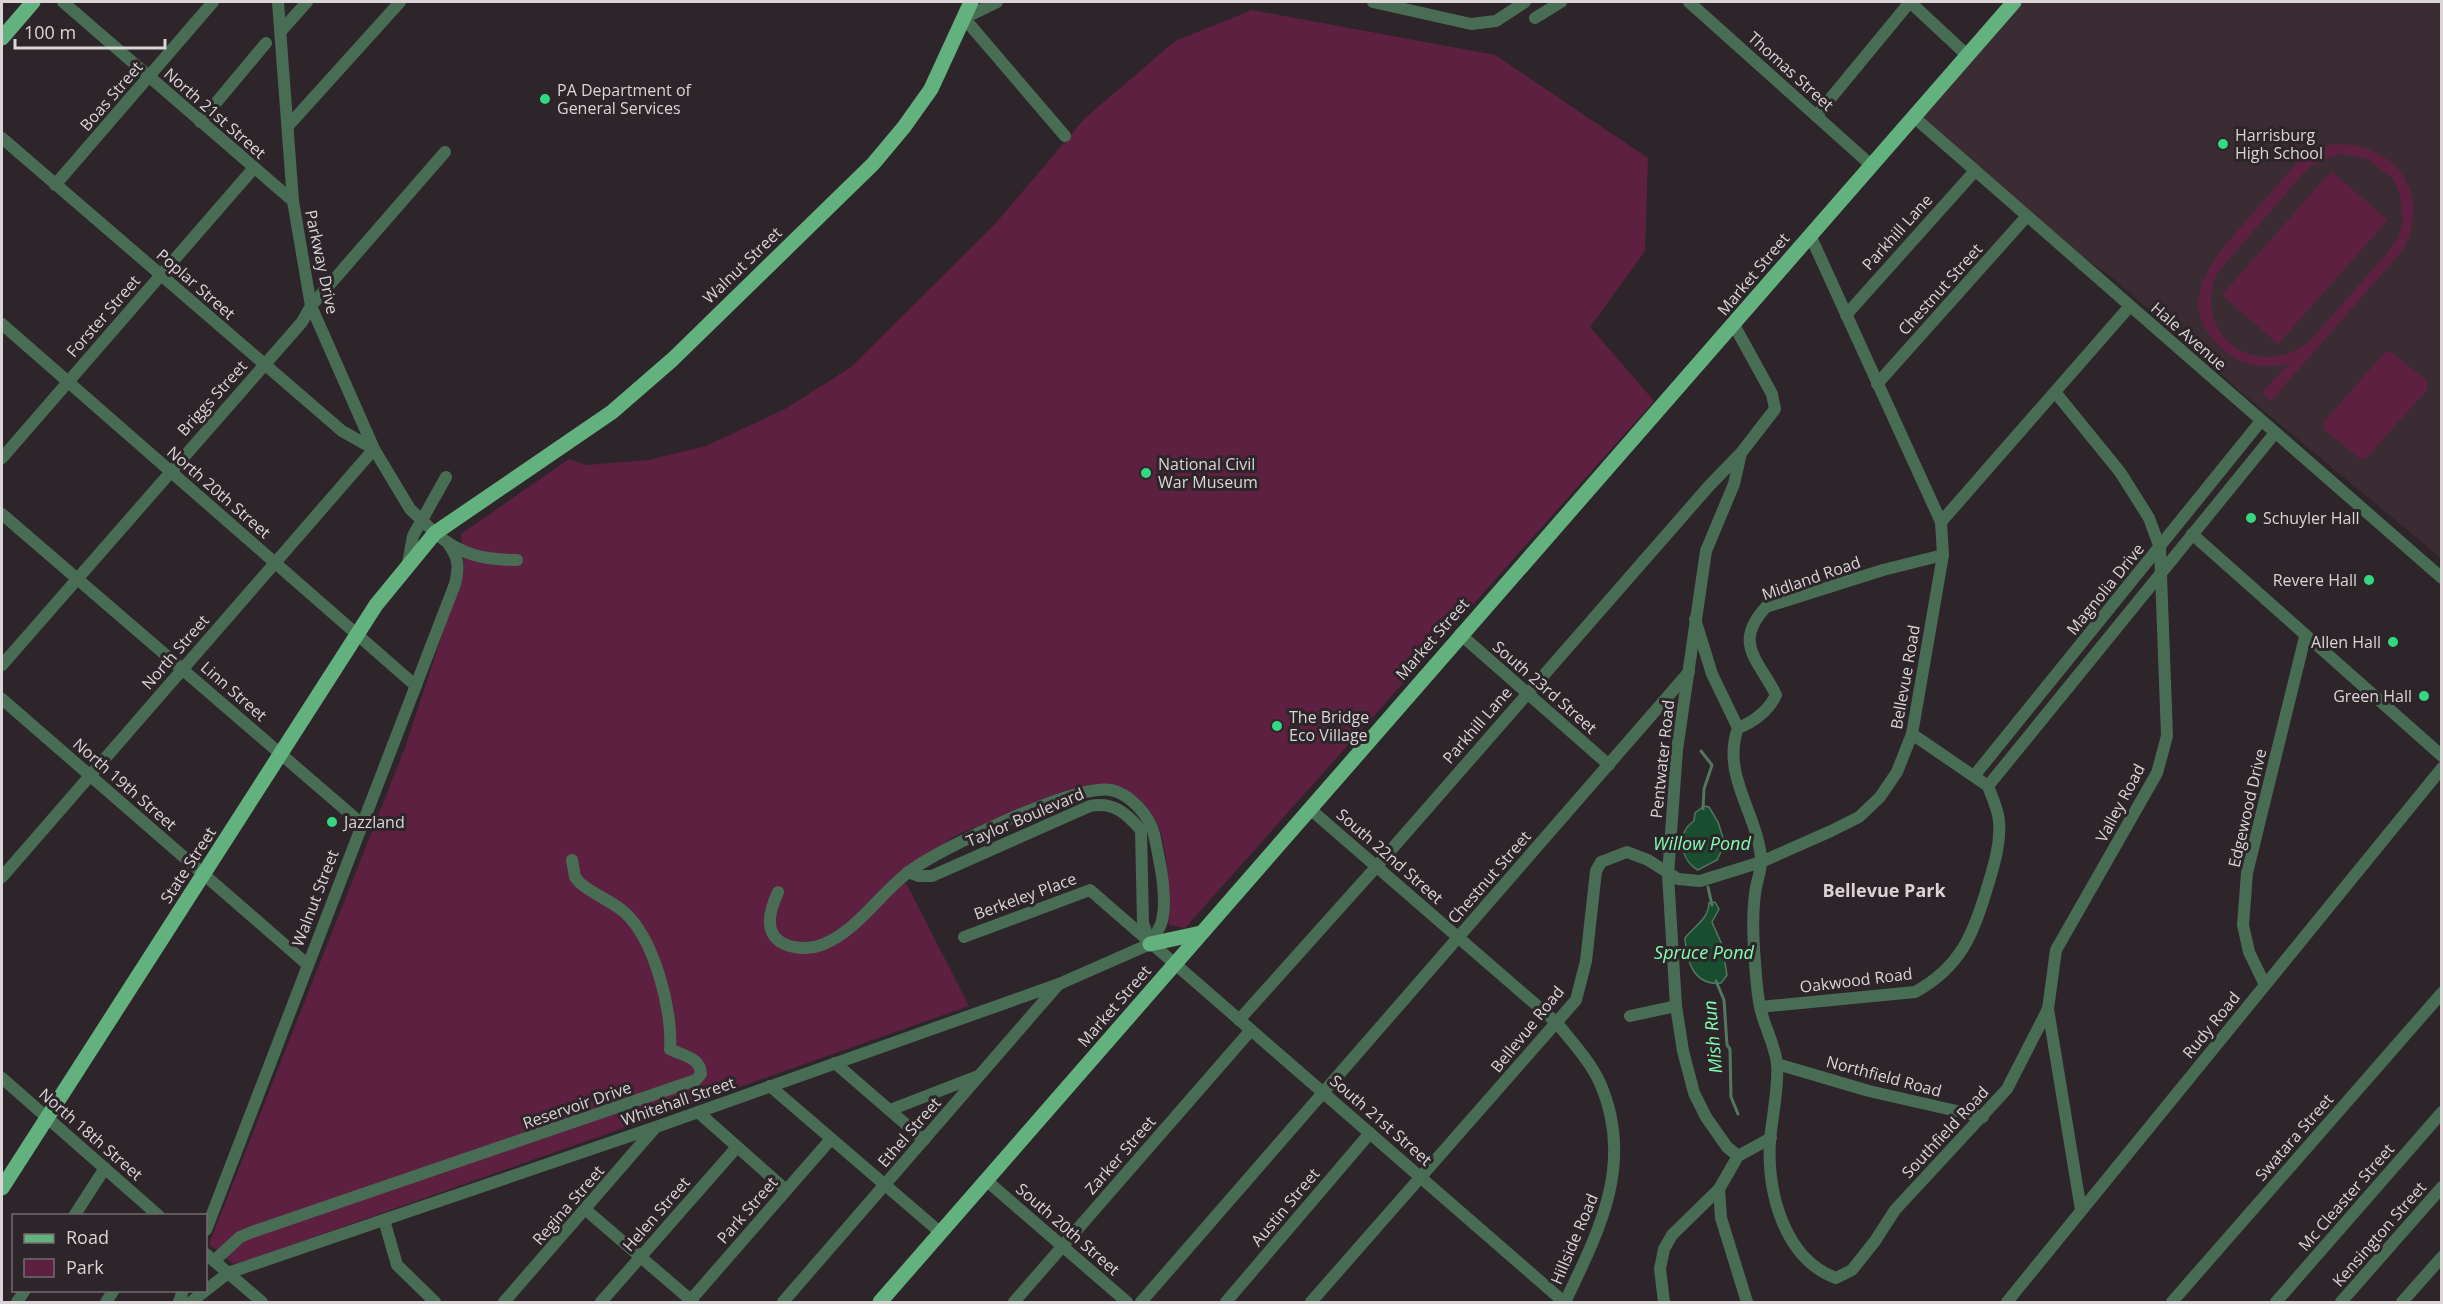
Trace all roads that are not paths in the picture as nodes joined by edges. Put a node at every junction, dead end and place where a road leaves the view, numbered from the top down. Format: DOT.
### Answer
graph roads {
  1 [pos="33,2"];
  2 [pos="63,2"];
  3 [pos="213,2"];
  4 [pos="278,2"];
  5 [pos="307,2"];
  6 [pos="400,2"];
  7 [pos="971,2"];
  8 [pos="998,2"];
  9 [pos="1373,2"];
  10 [pos="1525,2"];
  11 [pos="1562,2"];
  12 [pos="1689,2"];
  13 [pos="1910,2"];
  14 [pos="2014,2"];
  15 [pos="964,18"];
  16 [pos="1535,18"];
  17 [pos="281,31"];
  18 [pos="2,38"];
  19 [pos="266,43"];
  20 [pos="1968,56"];
  21 [pos="149,78"];
  22 [pos="1816,116"];
  23 [pos="1915,118"];
  24 [pos="200,122"];
  25 [pos="288,126"];
  26 [pos="1065,136"];
  27 [pos="2,138"];
  28 [pos="445,152"];
  29 [pos="1871,165"];
  30 [pos="253,169"];
  31 [pos="1974,171"];
  32 [pos="55,185"];
  33 [pos="293,201"];
  34 [pos="2027,216"];
  35 [pos="1810,235"];
  36 [pos="160,275"];
  37 [pos="311,306"];
  38 [pos="2130,306"];
  39 [pos="1846,315"];
  40 [pos="2,324"];
  41 [pos="1734,325"];
  42 [pos="264,364"];
  43 [pos="68,382"];
  44 [pos="1877,384"];
  45 [pos="2055,392"];
  46 [pos="2261,421"];
  47 [pos="2275,433"];
  48 [pos="374,449"];
  49 [pos="1741,453"];
  50 [pos="2,458"];
  51 [pos="170,471"];
  52 [pos="446,477"];
  53 [pos="2,514"];
  54 [pos="421,521"];
  55 [pos="1941,522"];
  56 [pos="435,533"];
  57 [pos="2193,534"];
  58 [pos="449,545"];
  59 [pos="2160,548"];
  60 [pos="1943,555"];
  61 [pos="518,560"];
  62 [pos="274,562"];
  63 [pos="408,563"];
  64 [pos="2161,574"];
  65 [pos="76,578"];
  66 [pos="2442,578"];
  67 [pos="1695,619"];
  68 [pos="1460,634"];
  69 [pos="358,635"];
  70 [pos="2306,637"];
  71 [pos="2,665"];
  72 [pos="182,669"];
  73 [pos="1689,672"];
  74 [pos="416,686"];
  75 [pos="1527,692"];
  76 [pos="2,699"];
  77 [pos="1738,728"];
  78 [pos="1912,734"];
  79 [pos="281,754"];
  80 [pos="2442,756"];
  81 [pos="1609,765"];
  82 [pos="2442,768"];
  83 [pos="89,775"];
  84 [pos="1974,776"];
  85 [pos="1988,786"];
  86 [pos="1310,808"];
  87 [pos="362,824"];
  88 [pos="572,860"];
  89 [pos="1761,862"];
  90 [pos="1377,866"];
  91 [pos="908,872"];
  92 [pos="204,874"];
  93 [pos="1668,875"];
  94 [pos="2,877"];
  95 [pos="778,892"];
  96 [pos="1201,933"];
  97 [pos="1459,936"];
  98 [pos="964,937"];
  99 [pos="1150,944"];
  100 [pos="1174,964"];
  101 [pos="309,965"];
  102 [pos="1059,984"];
  103 [pos="2265,985"];
  104 [pos="2442,993"];
  105 [pos="1676,1006"];
  106 [pos="1760,1007"];
  107 [pos="2048,1009"];
  108 [pos="1630,1016"];
  109 [pos="1239,1020"];
  110 [pos="1557,1023"];
  111 [pos="1251,1030"];
  112 [pos="835,1063"];
  113 [pos="1777,1064"];
  114 [pos="980,1076"];
  115 [pos="2,1078"];
  116 [pos="770,1086"];
  117 [pos="1323,1093"];
  118 [pos="890,1110"];
  119 [pos="698,1112"];
  120 [pos="2442,1112"];
  121 [pos="47,1118"];
  122 [pos="1983,1118"];
  123 [pos="656,1127"];
  124 [pos="1370,1133"];
  125 [pos="831,1138"];
  126 [pos="1771,1138"];
  127 [pos="924,1140"];
  128 [pos="737,1147"];
  129 [pos="1738,1156"];
  130 [pos="105,1168"];
  131 [pos="1422,1177"];
  132 [pos="987,1181"];
  133 [pos="885,1185"];
  134 [pos="2442,1187"];
  135 [pos="2,1188"];
  136 [pos="1719,1189"];
  137 [pos="786,1190"];
  138 [pos="586,1210"];
  139 [pos="2081,1210"];
  140 [pos="75,1214"];
  141 [pos="158,1214"];
  142 [pos="384,1220"];
  143 [pos="207,1227"];
  144 [pos="941,1233"];
  145 [pos="1063,1247"];
  146 [pos="641,1257"];
  147 [pos="2442,1257"];
  148 [pos="210,1258"];
  149 [pos="228,1273"];
  150 [pos="207,1289"];
  151 [pos="204,1292"];
  152 [pos="191,1302"];
  153 [pos="262,1302"];
  154 [pos="435,1302"];
  155 [pos="504,1302"];
  156 [pos="601,1302"];
  157 [pos="691,1302"];
  158 [pos="783,1302"];
  159 [pos="880,1302"];
  160 [pos="1014,1302"];
  161 [pos="1127,1302"];
  162 [pos="1141,1302"];
  163 [pos="1226,1302"];
  164 [pos="1311,1302"];
  165 [pos="1564,1302"];
  166 [pos="1664,1302"];
  167 [pos="1748,1302"];
  168 [pos="2007,1302"];
  169 [pos="2172,1302"];
  170 [pos="2276,1302"];
  171 [pos="2341,1302"];
  172 [pos="2402,1302"];
  1 -- 18 [label="main road"];
  2 -- 21 [label="street, North 21st Street"];
  3 -- 21 [label="street, Boas Street"];
  4 -- 17 [label="street, Parkway Drive"];
  5 -- 17 [label="street"];
  6 -- 25 [label="street"];
  7 -- 15 [label="main road, Walnut Street"];
  8 -- 15 [label="street"];
  9 -- 10 [label="street"];
  11 -- 16 [label="street"];
  12 -- 22 [label="street, Thomas Street"];
  13 -- 20 [label="street"];
  13 -- 22 [label="street"];
  14 -- 20 [label="main road, Market Street"];
  15 -- 26 [label="street"];
  15 -- 56 [label="main road, Walnut Street"];
  17 -- 25 [label="street, Parkway Drive"];
  19 -- 24 [label="street"];
  20 -- 23 [label="main road, Market Street"];
  21 -- 24 [label="street, North 21st Street"];
  21 -- 32 [label="street, Boas Street"];
  22 -- 29 [label="street, Thomas Street"];
  23 -- 29 [label="main road, Market Street"];
  23 -- 31 [label="street, Hale Avenue"];
  24 -- 30 [label="street, North 21st Street"];
  25 -- 33 [label="street, Parkway Drive"];
  27 -- 32 [label="street, Poplar Street"];
  28 -- 37 [label="street, Briggs Street"];
  29 -- 35 [label="main road, Market Street"];
  30 -- 33 [label="street, North 21st Street"];
  30 -- 36 [label="street, Forster Street"];
  31 -- 34 [label="street, Hale Avenue"];
  31 -- 39 [label="street, Parkhill Lane"];
  32 -- 36 [label="street, Poplar Street"];
  33 -- 37 [label="street, Parkway Drive"];
  34 -- 38 [label="street, Hale Avenue"];
  34 -- 44 [label="street, Chestnut Street"];
  35 -- 39 [label="street, Bellevue Road"];
  35 -- 41 [label="main road, Market Street"];
  36 -- 42 [label="street, Poplar Street"];
  36 -- 43 [label="street, Forster Street"];
  37 -- 42 [label="street, Briggs Street"];
  37 -- 48 [label="street, Parkway Drive"];
  38 -- 45 [label="street"];
  38 -- 46 [label="street, Hale Avenue"];
  39 -- 44 [label="street, Bellevue Road"];
  40 -- 43 [label="street, North 20th Street"];
  41 -- 49 [label="street"];
  41 -- 68 [label="main road, Market Street"];
  42 -- 48 [label="street, Poplar Street"];
  42 -- 51 [label="street, Briggs Street"];
  43 -- 50 [label="street, Forster Street"];
  43 -- 51 [label="street, North 20th Street"];
  44 -- 55 [label="street, Bellevue Road"];
  45 -- 55 [label="street"];
  45 -- 59 [label="street, Valley Road"];
  46 -- 47 [label="street, Hale Avenue"];
  46 -- 59 [label="street, Magnolia Drive"];
  47 -- 57 [label="street, Magnolia Drive"];
  47 -- 66 [label="street, Hale Avenue"];
  48 -- 54 [label="street, Parkway Drive"];
  48 -- 62 [label="street, North Street"];
  49 -- 67 [label="street"];
  49 -- 75 [label="street, Parkhill Lane"];
  51 -- 62 [label="street, North 20th Street"];
  51 -- 65 [label="street, Briggs Street"];
  52 -- 54 [label="street, State Street"];
  53 -- 65 [label="street, Linn Street"];
  54 -- 56 [label="street, Parkway Drive"];
  54 -- 63 [label="street, State Street"];
  55 -- 60 [label="street, Bellevue Road"];
  56 -- 58 [label="street, Parkway Drive"];
  56 -- 63 [label="main road, State Street"];
  57 -- 64 [label="street, Magnolia Drive"];
  57 -- 70 [label="street"];
  58 -- 61 [label="street"];
  58 -- 74 [label="street, Walnut Street"];
  59 -- 64 [label="street, Valley Road"];
  59 -- 84 [label="street, Magnolia Drive"];
  60 -- 77 [label="street, Midland Road"];
  60 -- 78 [label="street, Bellevue Road"];
  62 -- 69 [label="street, North 20th Street"];
  62 -- 72 [label="street, North Street"];
  63 -- 69 [label="main road, State Street"];
  64 -- 85 [label="street, Magnolia Drive"];
  64 -- 107 [label="street, Valley Road"];
  65 -- 71 [label="street, Briggs Street"];
  65 -- 72 [label="street, Linn Street"];
  67 -- 73 [label="street"];
  67 -- 77 [label="street"];
  68 -- 75 [label="street, South 23rd Street"];
  68 -- 86 [label="main road, Market Street"];
  69 -- 74 [label="street, North 20th Street"];
  69 -- 79 [label="main road, State Street"];
  70 -- 80 [label="street"];
  70 -- 103 [label="street, Edgewood Drive"];
  72 -- 79 [label="street, Linn Street"];
  72 -- 83 [label="street, North Street"];
  73 -- 81 [label="street, Chestnut Street"];
  73 -- 93 [label="street, Pentwater Road"];
  74 -- 87 [label="street, Walnut Street"];
  75 -- 81 [label="street, South 23rd Street"];
  75 -- 90 [label="street, Parkhill Lane"];
  76 -- 83 [label="street, North 19th Street"];
  77 -- 89 [label="street"];
  78 -- 84 [label="street"];
  78 -- 89 [label="street, Bellevue Road"];
  79 -- 87 [label="street, Linn Street"];
  79 -- 92 [label="main road, State Street"];
  81 -- 97 [label="street, Chestnut Street"];
  82 -- 103 [label="street, Rudy Road"];
  83 -- 92 [label="street, North 19th Street"];
  83 -- 94 [label="street, North Street"];
  84 -- 85 [label="street"];
  85 -- 106 [label="street, Oakwood Road"];
  86 -- 90 [label="street, South 22nd Street"];
  86 -- 96 [label="main road, Market Street"];
  87 -- 101 [label="street, Walnut Street"];
  88 -- 148 [label="street, Reservoir Drive"];
  89 -- 93 [label="street, Bellevue Road"];
  89 -- 106 [label="street"];
  90 -- 97 [label="street, South 22nd Street"];
  90 -- 109 [label="street, Parkhill Lane"];
  91 -- 95 [label="street, Taylor Boulevard"];
  91 -- 99 [label="street, Taylor Boulevard"];
  91 -- 99 [label="street, Taylor Boulevard"];
  92 -- 101 [label="street, North 19th Street"];
  92 -- 121 [label="main road, State Street"];
  93 -- 105 [label="street, Pentwater Road"];
  93 -- 110 [label="street, Bellevue Road"];
  96 -- 99 [label="main road"];
  96 -- 100 [label="main road, Market Street"];
  97 -- 110 [label="street, South 22nd Street"];
  97 -- 117 [label="street, Chestnut Street"];
  98 -- 99 [label="street, Berkeley Place"];
  99 -- 100 [label="street"];
  99 -- 102 [label="street, Whitehall Street"];
  100 -- 109 [label="street, South 21st Street"];
  100 -- 132 [label="main road, Market Street"];
  101 -- 143 [label="street, Walnut Street"];
  102 -- 112 [label="street, Whitehall Street"];
  102 -- 114 [label="street, Ethel Street"];
  103 -- 139 [label="street, Rudy Road"];
  104 -- 169 [label="street, Swatara Street"];
  105 -- 108 [label="street"];
  105 -- 129 [label="street, Pentwater Road"];
  106 -- 113 [label="street"];
  107 -- 122 [label="street, Southfield Road"];
  107 -- 139 [label="street, Valley Road"];
  109 -- 111 [label="street, South 21st Street"];
  110 -- 131 [label="street, Bellevue Road"];
  110 -- 165 [label="street, Hillside Road"];
  111 -- 117 [label="street, South 21st Street"];
  111 -- 145 [label="street, Zarker Street"];
  112 -- 116 [label="street, Whitehall Street"];
  112 -- 118 [label="street"];
  113 -- 122 [label="street, Northfield Road"];
  113 -- 126 [label="street, Southfield Road"];
  114 -- 118 [label="street"];
  114 -- 127 [label="street, Ethel Street"];
  115 -- 121 [label="street, North 18th Street"];
  116 -- 119 [label="street, Whitehall Street"];
  116 -- 125 [label="street"];
  117 -- 124 [label="street, South 21st Street"];
  117 -- 162 [label="street, Chestnut Street"];
  118 -- 127 [label="street"];
  119 -- 123 [label="street, Whitehall Street"];
  119 -- 128 [label="street"];
  120 -- 170 [label="street, Mc Cleaster Street"];
  121 -- 130 [label="street, North 18th Street"];
  121 -- 135 [label="main road, State Street"];
  122 -- 126 [label="street, Southfield Road"];
  123 -- 138 [label="street, Regina Street"];
  123 -- 142 [label="street, Whitehall Street"];
  124 -- 131 [label="street, South 21st Street"];
  124 -- 163 [label="street, Austin Street"];
  125 -- 133 [label="street"];
  125 -- 137 [label="street, Park Street"];
  126 -- 129 [label="street"];
  127 -- 133 [label="street, Ethel Street"];
  128 -- 137 [label="street"];
  128 -- 146 [label="street, Helen Street"];
  129 -- 136 [label="street"];
  130 -- 140 [label="street"];
  130 -- 141 [label="street, North 18th Street"];
  131 -- 164 [label="street, Bellevue Road"];
  131 -- 165 [label="street, South 21st Street"];
  132 -- 144 [label="main road, Market Street"];
  132 -- 145 [label="street, South 20th Street"];
  133 -- 144 [label="street"];
  133 -- 158 [label="street, Ethel Street"];
  134 -- 171 [label="street, Kensington Street"];
  136 -- 166 [label="street"];
  136 -- 167 [label="street"];
  137 -- 157 [label="street, Park Street"];
  138 -- 146 [label="street"];
  138 -- 155 [label="street, Regina Street"];
  139 -- 168 [label="street, Rudy Road"];
  142 -- 149 [label="street, Whitehall Street"];
  142 -- 154 [label="street"];
  144 -- 159 [label="main road, Market Street"];
  145 -- 160 [label="street, Zarker Street"];
  145 -- 161 [label="street, South 20th Street"];
  146 -- 156 [label="street, Helen Street"];
  146 -- 157 [label="street"];
  147 -- 172 [label="street"];
  148 -- 149 [label="street"];
  149 -- 150 [label="street, Whitehall Street"];
  149 -- 153 [label="street"];
  151 -- 152 [label="street, Whitehall Street"];
}
